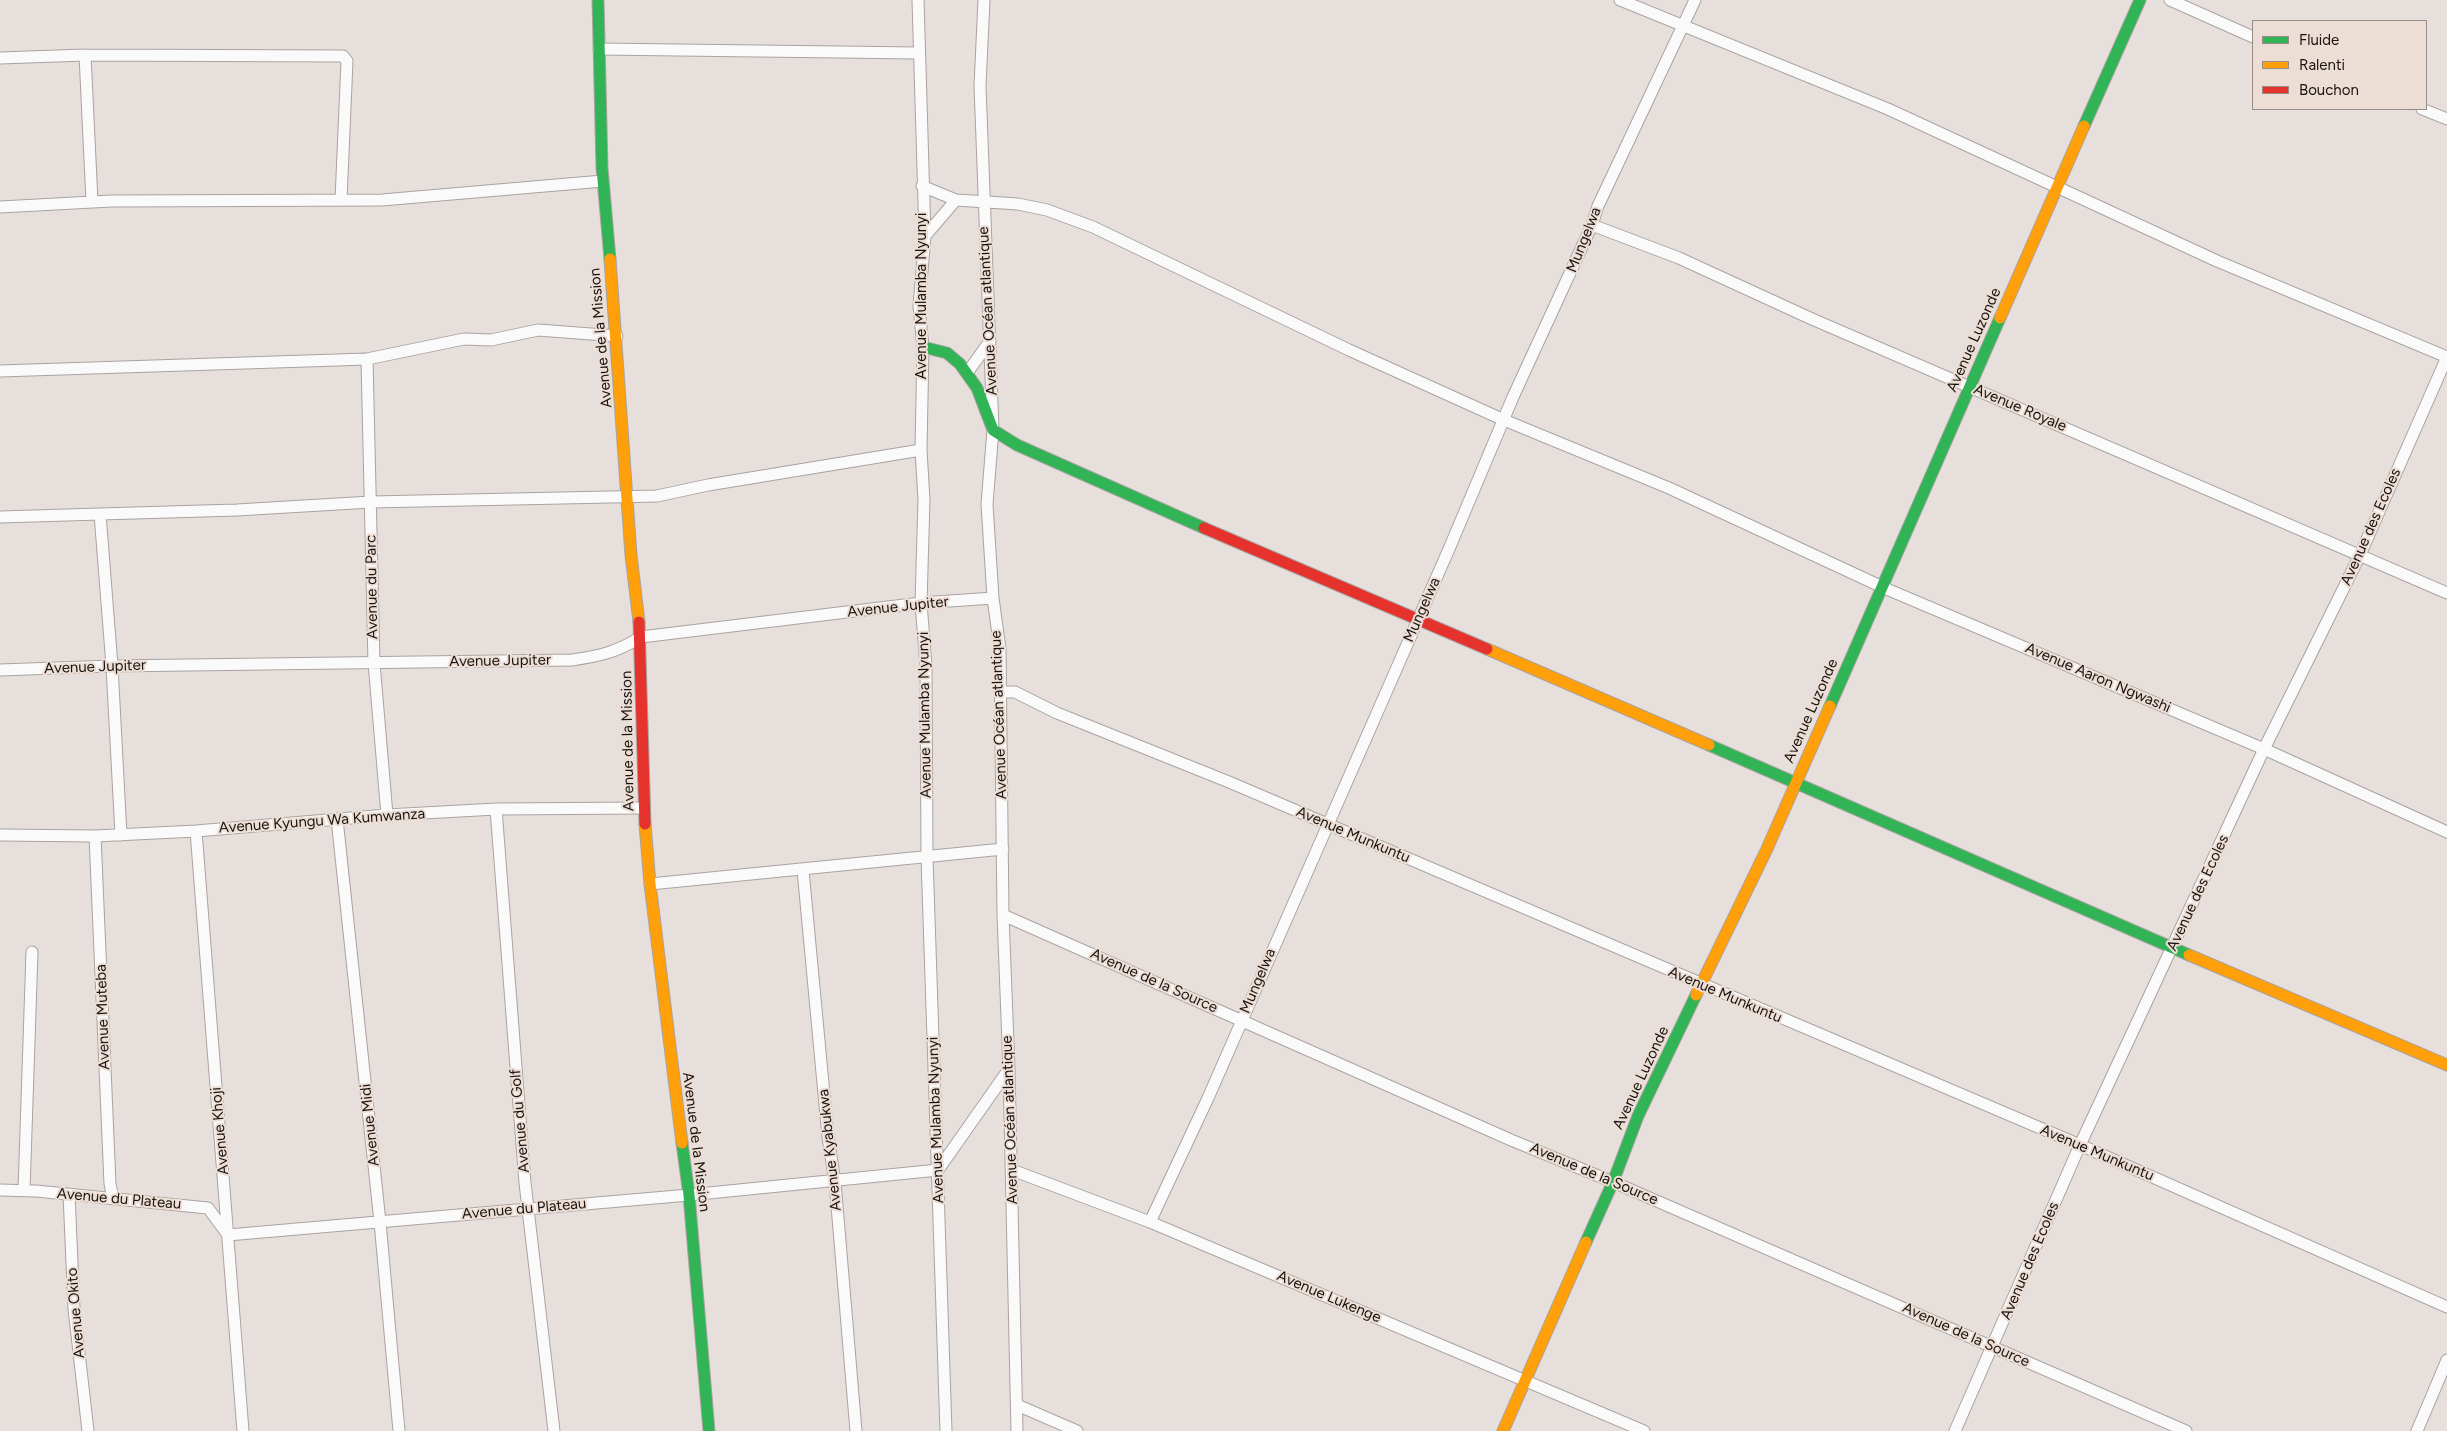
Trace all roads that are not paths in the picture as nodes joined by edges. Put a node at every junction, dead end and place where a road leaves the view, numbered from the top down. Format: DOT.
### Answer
graph roads {
  1 [pos="598,0"];
  2 [pos="918,0"];
  3 [pos="984,0"];
  4 [pos="1620,0"];
  5 [pos="1695,0"];
  6 [pos="2140,0"];
  7 [pos="2170,0"];
  8 [pos="1682,27"];
  9 [pos="2252,37"];
  10 [pos="599,49"];
  11 [pos="919,53"];
  12 [pos="85,55"];
  13 [pos="0,58"];
  14 [pos="2424,110"];
  15 [pos="2447,119"];
  16 [pos="603,181"];
  17 [pos="922,186"];
  18 [pos="2058,186"];
  19 [pos="341,200"];
  20 [pos="956,200"];
  21 [pos="983,200"];
  22 [pos="92,202"];
  23 [pos="0,207"];
  24 [pos="1592,225"];
  25 [pos="925,236"];
  26 [pos="617,336"];
  27 [pos="990,341"];
  28 [pos="923,347"];
  29 [pos="2447,357"];
  30 [pos="367,359"];
  31 [pos="0,371"];
  32 [pos="967,373"];
  33 [pos="1970,386"];
  34 [pos="1504,420"];
  35 [pos="993,430"];
  36 [pos="921,450"];
  37 [pos="628,498"];
  38 [pos="370,502"];
  39 [pos="100,514"];
  40 [pos="0,517"];
  41 [pos="2360,555"];
  42 [pos="1882,586"];
  43 [pos="2447,594"];
  44 [pos="993,598"];
  45 [pos="921,603"];
  46 [pos="1416,621"];
  47 [pos="641,636"];
  48 [pos="374,663"];
  49 [pos="112,666"];
  50 [pos="0,670"];
  51 [pos="1000,692"];
  52 [pos="2264,749"];
  53 [pos="1796,783"];
  54 [pos="644,808"];
  55 [pos="496,809"];
  56 [pos="387,815"];
  57 [pos="337,819"];
  58 [pos="1327,824"];
  59 [pos="196,831"];
  60 [pos="2447,832"];
  61 [pos="0,835"];
  62 [pos="121,835"];
  63 [pos="95,836"];
  64 [pos="1003,849"];
  65 [pos="927,857"];
  66 [pos="803,870"];
  67 [pos="650,884"];
  68 [pos="1003,915"];
  69 [pos="2173,949"];
  70 [pos="32,952"];
  71 [pos="1701,985"];
  72 [pos="1242,1020"];
  73 [pos="2447,1065"];
  74 [pos="1010,1069"];
  75 [pos="2080,1145"];
  76 [pos="938,1170"];
  77 [pos="1012,1170"];
  78 [pos="835,1182"];
  79 [pos="1613,1182"];
  80 [pos="0,1190"];
  81 [pos="24,1190"];
  82 [pos="69,1194"];
  83 [pos="689,1195"];
  84 [pos="113,1198"];
  85 [pos="528,1208"];
  86 [pos="380,1222"];
  87 [pos="1150,1222"];
  88 [pos="228,1234"];
  89 [pos="2447,1307"];
  90 [pos="1994,1346"];
  91 [pos="2447,1360"];
  92 [pos="1526,1380"];
  93 [pos="1017,1405"];
  94 [pos="88,1431"];
  95 [pos="243,1431"];
  96 [pos="399,1431"];
  97 [pos="554,1431"];
  98 [pos="709,1431"];
  99 [pos="856,1431"];
  100 [pos="946,1431"];
  101 [pos="1017,1431"];
  102 [pos="1077,1431"];
  103 [pos="1503,1431"];
  104 [pos="1644,1431"];
  105 [pos="1955,1431"];
  106 [pos="2186,1431"];
  107 [pos="2417,1431"];
  1 -- 10 [label="street, Avenue de la Mission"];
  2 -- 11 [label="street, Avenue Mulamba Nyunyi"];
  3 -- 21 [label="street, Avenue Océan atlantique"];
  4 -- 8 [label="street"];
  5 -- 8 [label="street, Mungelwa"];
  6 -- 18 [label="street, Avenue Luzonde"];
  7 -- 9 [label="street"];
  8 -- 18 [label="street"];
  8 -- 24 [label="street, Mungelwa"];
  10 -- 11 [label="street"];
  10 -- 16 [label="street, Avenue de la Mission"];
  11 -- 17 [label="street, Avenue Mulamba Nyunyi"];
  12 -- 13 [label="street"];
  12 -- 19 [label="street"];
  12 -- 22 [label="street"];
  14 -- 15 [label="street"];
  16 -- 19 [label="street"];
  16 -- 26 [label="street, Avenue de la Mission"];
  17 -- 20 [label="street"];
  17 -- 25 [label="street, Avenue Mulamba Nyunyi"];
  18 -- 29 [label="street"];
  18 -- 33 [label="street, Avenue Luzonde"];
  19 -- 22 [label="street"];
  20 -- 21 [label="street, Avenue Aaron Ngwashi"];
  20 -- 25 [label="street"];
  21 -- 27 [label="street, Avenue Océan atlantique"];
  21 -- 34 [label="street, Avenue Aaron Ngwashi"];
  22 -- 23 [label="street"];
  24 -- 33 [label="street, Avenue Royale"];
  24 -- 34 [label="street, Mungelwa"];
  25 -- 28 [label="street, Avenue Mulamba Nyunyi"];
  26 -- 30 [label="street"];
  26 -- 37 [label="street, Avenue de la Mission"];
  27 -- 32 [label="street"];
  27 -- 35 [label="street, Avenue Océan atlantique"];
  28 -- 32 [label="street"];
  28 -- 36 [label="street, Avenue Mulamba Nyunyi"];
  29 -- 41 [label="street, Avenue des Ecoles"];
  30 -- 31 [label="street"];
  30 -- 38 [label="street, Avenue du Parc"];
  32 -- 35 [label="street"];
  33 -- 41 [label="street, Avenue Royale"];
  33 -- 42 [label="street, Avenue Luzonde"];
  34 -- 42 [label="street, Avenue Aaron Ngwashi"];
  34 -- 46 [label="street, Mungelwa"];
  35 -- 44 [label="street, Avenue Océan atlantique"];
  35 -- 46 [label="street"];
  36 -- 37 [label="street"];
  36 -- 45 [label="street, Avenue Mulamba Nyunyi"];
  37 -- 38 [label="street"];
  37 -- 47 [label="street, Avenue de la Mission"];
  38 -- 39 [label="street"];
  38 -- 48 [label="street, Avenue du Parc"];
  39 -- 40 [label="street"];
  39 -- 49 [label="street"];
  41 -- 43 [label="street, Avenue Royale"];
  41 -- 52 [label="street, Avenue des Ecoles"];
  42 -- 52 [label="street, Avenue Aaron Ngwashi"];
  42 -- 53 [label="street, Avenue Luzonde"];
  44 -- 45 [label="street, Avenue Jupiter"];
  44 -- 51 [label="street, Avenue Océan atlantique"];
  45 -- 47 [label="street, Avenue Jupiter"];
  45 -- 65 [label="street, Avenue Mulamba Nyunyi"];
  46 -- 53 [label="street"];
  46 -- 58 [label="street, Mungelwa"];
  47 -- 48 [label="street, Avenue Jupiter"];
  47 -- 54 [label="street, Avenue de la Mission"];
  48 -- 49 [label="street, Avenue Jupiter"];
  48 -- 56 [label="street, Avenue du Parc"];
  49 -- 50 [label="street, Avenue Jupiter"];
  49 -- 62 [label="street"];
  51 -- 58 [label="street, Avenue Munkuntu"];
  51 -- 64 [label="street, Avenue Océan atlantique"];
  52 -- 60 [label="street, Avenue Aaron Ngwashi"];
  52 -- 69 [label="street, Avenue des Ecoles"];
  53 -- 69 [label="street"];
  53 -- 71 [label="street, Avenue Luzonde"];
  54 -- 55 [label="street, Avenue Kyungu Wa Kumwanza"];
  54 -- 67 [label="street, Avenue de la Mission"];
  55 -- 56 [label="street, Avenue Kyungu Wa Kumwanza"];
  55 -- 85 [label="street, Avenue du Golf"];
  56 -- 57 [label="street, Avenue Kyungu Wa Kumwanza"];
  57 -- 59 [label="street, Avenue Kyungu Wa Kumwanza"];
  57 -- 86 [label="street, Avenue Midi"];
  58 -- 71 [label="street, Avenue Munkuntu"];
  58 -- 72 [label="street, Mungelwa"];
  59 -- 62 [label="street, Avenue Kyungu Wa Kumwanza"];
  59 -- 88 [label="street, Avenue Khoji"];
  61 -- 63 [label="street, Avenue Kyungu Wa Kumwanza"];
  62 -- 63 [label="street, Avenue Kyungu Wa Kumwanza"];
  63 -- 84 [label="street, Avenue Muteba"];
  64 -- 65 [label="street"];
  64 -- 68 [label="street, Avenue Océan atlantique"];
  65 -- 66 [label="street"];
  65 -- 76 [label="street, Avenue Mulamba Nyunyi"];
  66 -- 67 [label="street"];
  66 -- 78 [label="street, Avenue Kyabukwa"];
  67 -- 83 [label="street, Avenue de la Mission"];
  68 -- 72 [label="street, Avenue de la Source"];
  68 -- 74 [label="street, Avenue Océan atlantique"];
  69 -- 73 [label="street"];
  69 -- 75 [label="street, Avenue des Ecoles"];
  70 -- 81 [label="street"];
  71 -- 75 [label="street, Avenue Munkuntu"];
  71 -- 79 [label="street, Avenue Luzonde"];
  72 -- 79 [label="street, Avenue de la Source"];
  72 -- 87 [label="street, Mungelwa"];
  74 -- 76 [label="street"];
  74 -- 77 [label="street, Avenue Océan atlantique"];
  75 -- 89 [label="street, Avenue Munkuntu"];
  75 -- 90 [label="street, Avenue des Ecoles"];
  76 -- 78 [label="street, Avenue du Plateau"];
  76 -- 100 [label="street, Avenue Mulamba Nyunyi"];
  77 -- 87 [label="street, Avenue Lukenge"];
  77 -- 93 [label="street, Avenue Océan atlantique"];
  78 -- 83 [label="street, Avenue du Plateau"];
  78 -- 99 [label="street, Avenue Kyabukwa"];
  79 -- 90 [label="street, Avenue de la Source"];
  79 -- 92 [label="street, Avenue Luzonde"];
  80 -- 81 [label="street, Avenue du Plateau"];
  81 -- 82 [label="street, Avenue du Plateau"];
  82 -- 84 [label="street, Avenue du Plateau"];
  82 -- 94 [label="street, Avenue Okito"];
  83 -- 85 [label="street, Avenue du Plateau"];
  83 -- 98 [label="street, Avenue de la Mission"];
  84 -- 88 [label="street, Avenue du Plateau"];
  85 -- 86 [label="street, Avenue du Plateau"];
  85 -- 97 [label="street, Avenue du Golf"];
  86 -- 88 [label="street, Avenue du Plateau"];
  86 -- 96 [label="street, Avenue Midi"];
  87 -- 92 [label="street, Avenue Lukenge"];
  88 -- 95 [label="street, Avenue Khoji"];
  90 -- 105 [label="street, Avenue des Ecoles"];
  90 -- 106 [label="street, Avenue de la Source"];
  91 -- 107 [label="street"];
  92 -- 103 [label="street, Avenue Luzonde"];
  92 -- 104 [label="street, Avenue Lukenge"];
  93 -- 101 [label="street, Avenue Océan atlantique"];
  93 -- 102 [label="street"];
}
